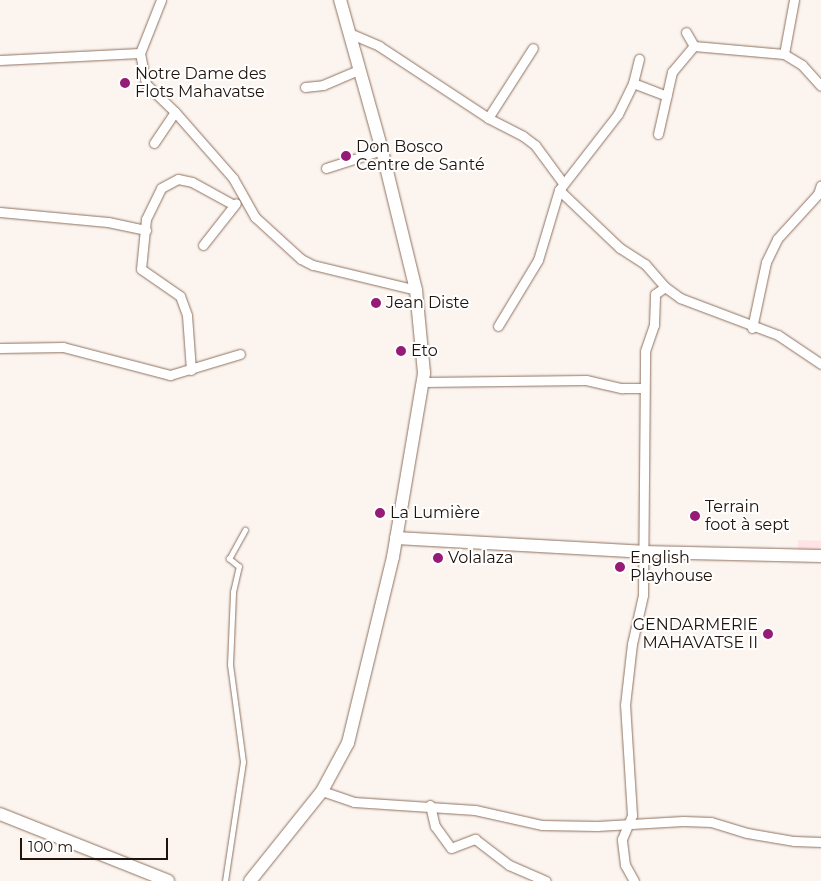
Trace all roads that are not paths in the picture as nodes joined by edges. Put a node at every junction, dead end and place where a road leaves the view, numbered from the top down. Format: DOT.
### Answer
graph roads {
  1 [pos="161,0"];
  2 [pos="340,0"];
  3 [pos="794,0"];
  4 [pos="686,32"];
  5 [pos="349,33"];
  6 [pos="694,46"];
  7 [pos="533,48"];
  8 [pos="140,53"];
  9 [pos="784,54"];
  10 [pos="639,59"];
  11 [pos="0,60"];
  12 [pos="358,70"];
  13 [pos="633,83"];
  14 [pos="821,86"];
  15 [pos="305,87"];
  16 [pos="667,96"];
  17 [pos="175,112"];
  18 [pos="488,118"];
  19 [pos="658,134"];
  20 [pos="154,143"];
  21 [pos="382,150"];
  22 [pos="326,168"];
  23 [pos="821,185"];
  24 [pos="561,186"];
  25 [pos="244,200"];
  26 [pos="232,204"];
  27 [pos="0,212"];
  28 [pos="146,230"];
  29 [pos="203,245"];
  30 [pos="664,287"];
  31 [pos="416,290"];
  32 [pos="498,326"];
  33 [pos="752,328"];
  34 [pos="0,348"];
  35 [pos="240,354"];
  36 [pos="821,364"];
  37 [pos="192,370"];
  38 [pos="423,382"];
  39 [pos="643,388"];
  40 [pos="245,530"];
  41 [pos="396,538"];
  42 [pos="643,552"];
  43 [pos="821,556"];
  44 [pos="322,791"];
  45 [pos="430,806"];
  46 [pos="0,814"];
  47 [pos="627,825"];
  48 [pos="821,842"];
  49 [pos="168,881"];
  50 [pos="225,881"];
  51 [pos="250,881"];
  52 [pos="546,881"];
  53 [pos="634,881"];
  1 -- 8 [label="street"];
  2 -- 5 [label="street"];
  3 -- 9 [label="street"];
  4 -- 6 [label="street"];
  5 -- 12 [label="street"];
  5 -- 18 [label="street"];
  6 -- 9 [label="street"];
  6 -- 16 [label="street"];
  7 -- 18 [label="street"];
  8 -- 11 [label="street"];
  8 -- 17 [label="street"];
  9 -- 14 [label="street"];
  10 -- 13 [label="street"];
  12 -- 15 [label="street"];
  12 -- 21 [label="street"];
  13 -- 16 [label="street"];
  13 -- 24 [label="street"];
  16 -- 19 [label="street"];
  17 -- 20 [label="street"];
  17 -- 25 [label="street"];
  18 -- 24 [label="street"];
  21 -- 22 [label="street"];
  21 -- 31 [label="street"];
  23 -- 33 [label="street"];
  24 -- 30 [label="street"];
  24 -- 32 [label="street"];
  25 -- 26 [label="street"];
  25 -- 31 [label="street"];
  26 -- 28 [label="street"];
  26 -- 29 [label="street"];
  27 -- 28 [label="street"];
  28 -- 37 [label="street"];
  30 -- 33 [label="street"];
  30 -- 39 [label="street"];
  31 -- 38 [label="street"];
  33 -- 36 [label="street"];
  34 -- 37 [label="street"];
  35 -- 37 [label="street"];
  38 -- 39 [label="street"];
  38 -- 41 [label="street"];
  39 -- 42 [label="street"];
  40 -- 50 [label="lane"];
  41 -- 42 [label="street"];
  41 -- 44 [label="street"];
  42 -- 43 [label="street"];
  42 -- 47 [label="street"];
  44 -- 45 [label="street"];
  44 -- 51 [label="street"];
  45 -- 47 [label="street"];
  45 -- 52 [label="street"];
  46 -- 49 [label="street"];
  47 -- 48 [label="street"];
  47 -- 53 [label="street"];
}
